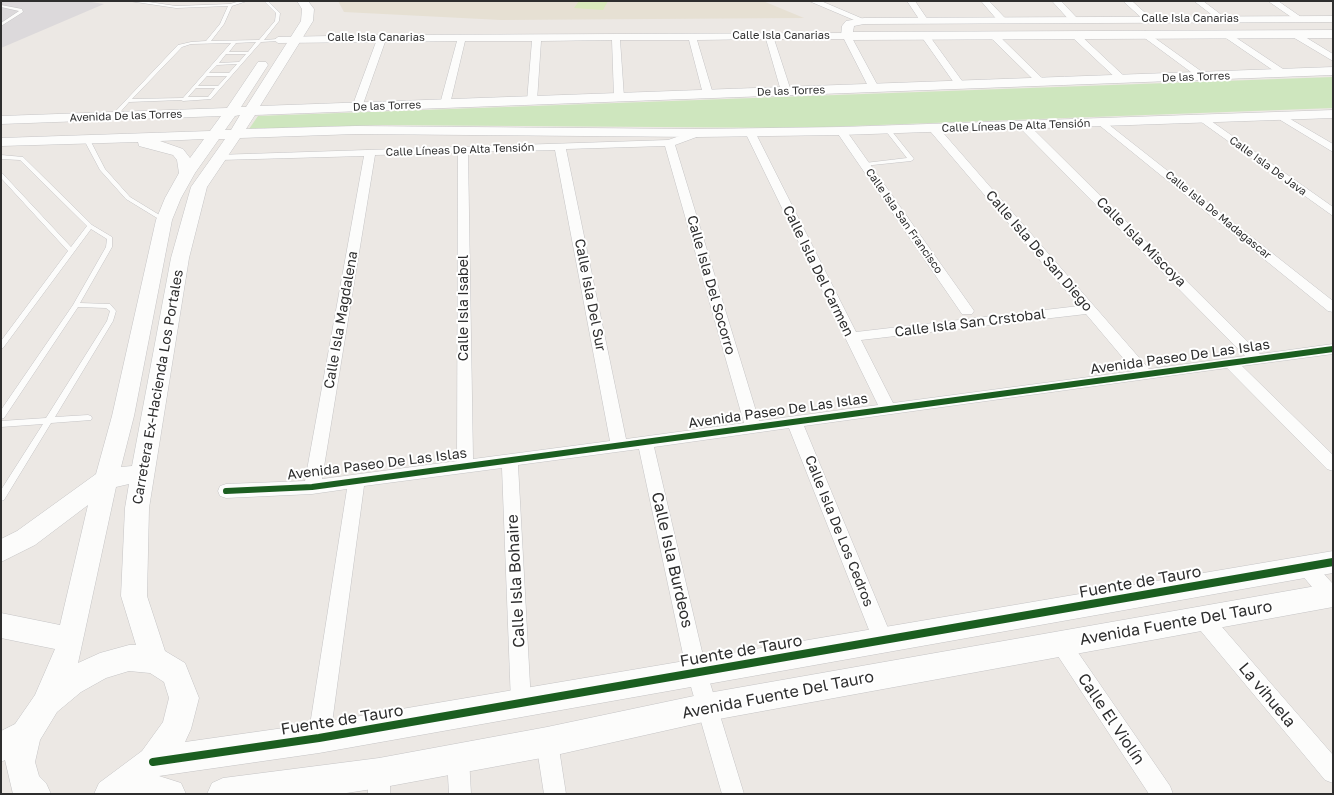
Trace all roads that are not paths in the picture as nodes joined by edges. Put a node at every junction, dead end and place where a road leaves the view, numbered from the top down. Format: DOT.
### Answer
graph roads {
  1 [pos="131,1"];
  2 [pos="199,1"];
  3 [pos="245,1"];
  4 [pos="266,1"];
  5 [pos="302,1"];
  6 [pos="813,1"];
  7 [pos="840,1"];
  8 [pos="912,1"];
  9 [pos="986,1"];
  10 [pos="1056,1"];
  11 [pos="1127,1"];
  12 [pos="1198,1"];
  13 [pos="1272,1"];
  14 [pos="1,6"];
  15 [pos="230,6"];
  16 [pos="176,7"];
  17 [pos="845,14"];
  18 [pos="1223,19"];
  19 [pos="1300,19"];
  20 [pos="1333,19"];
  21 [pos="924,20"];
  22 [pos="1002,20"];
  23 [pos="1074,20"];
  24 [pos="1148,20"];
  25 [pos="864,21"];
  26 [pos="289,24"];
  27 [pos="1,25"];
  28 [pos="1146,34"];
  29 [pos="1226,34"];
  30 [pos="1294,34"];
  31 [pos="1333,34"];
  32 [pos="993,35"];
  33 [pos="1075,35"];
  34 [pos="769,36"];
  35 [pos="847,36"];
  36 [pos="925,36"];
  37 [pos="537,37"];
  38 [pos="616,37"];
  39 [pos="692,37"];
  40 [pos="294,38"];
  41 [pos="382,38"];
  42 [pos="462,38"];
  43 [pos="278,40"];
  44 [pos="260,41"];
  45 [pos="208,42"];
  46 [pos="235,42"];
  47 [pos="250,52"];
  48 [pos="225,53"];
  49 [pos="1333,58"];
  50 [pos="240,63"];
  51 [pos="215,64"];
  52 [pos="1333,72"];
  53 [pos="1283,73"];
  54 [pos="231,74"];
  55 [pos="205,75"];
  56 [pos="1202,76"];
  57 [pos="1122,79"];
  58 [pos="1041,82"];
  59 [pos="960,85"];
  60 [pos="194,87"];
  61 [pos="220,87"];
  62 [pos="247,87"];
  63 [pos="874,88"];
  64 [pos="786,91"];
  65 [pos="708,94"];
  66 [pos="619,97"];
  67 [pos="183,100"];
  68 [pos="129,101"];
  69 [pos="532,101"];
  70 [pos="445,104"];
  71 [pos="357,107"];
  72 [pos="240,112"];
  73 [pos="192,114"];
  74 [pos="1333,114"];
  75 [pos="114,116"];
  76 [pos="1280,116"];
  77 [pos="1204,119"];
  78 [pos="1,120"];
  79 [pos="1103,123"];
  80 [pos="1024,126"];
  81 [pos="934,129"];
  82 [pos="888,130"];
  83 [pos="841,131"];
  84 [pos="750,132"];
  85 [pos="226,133"];
  86 [pos="698,133"];
  87 [pos="86,138"];
  88 [pos="107,138"];
  89 [pos="1,142"];
  90 [pos="669,143"];
  91 [pos="560,147"];
  92 [pos="1333,149"];
  93 [pos="463,150"];
  94 [pos="370,153"];
  95 [pos="1,157"];
  96 [pos="220,157"];
  97 [pos="865,165"];
  98 [pos="187,173"];
  99 [pos="1,174"];
  100 [pos="1333,213"];
  101 [pos="164,220"];
  102 [pos="90,226"];
  103 [pos="71,250"];
  104 [pos="180,258"];
  105 [pos="155,261"];
  106 [pos="76,306"];
  107 [pos="1333,308"];
  108 [pos="1089,309"];
  109 [pos="967,310"];
  110 [pos="851,337"];
  111 [pos="1,346"];
  112 [pos="1333,349"];
  113 [pos="1257,359"];
  114 [pos="1230,363"];
  115 [pos="1145,374"];
  116 [pos="888,409"];
  117 [pos="1,416"];
  118 [pos="88,418"];
  119 [pos="49,421"];
  120 [pos="794,422"];
  121 [pos="1,424"];
  122 [pos="753,426"];
  123 [pos="645,442"];
  124 [pos="619,444"];
  125 [pos="510,460"];
  126 [pos="1333,465"];
  127 [pos="464,466"];
  128 [pos="142,472"];
  129 [pos="106,479"];
  130 [pos="358,480"];
  131 [pos="312,486"];
  132 [pos="226,491"];
  133 [pos="1,498"];
  134 [pos="1,551"];
  135 [pos="1320,564"];
  136 [pos="1332,595"];
  137 [pos="1202,618"];
  138 [pos="1,625"];
  139 [pos="71,640"];
  140 [pos="883,640"];
  141 [pos="1061,644"];
  142 [pos="154,660"];
  143 [pos="697,673"];
  144 [pos="521,703"];
  145 [pos="45,705"];
  146 [pos="708,707"];
  147 [pos="319,738"];
  148 [pos="14,741"];
  149 [pos="547,742"];
  150 [pos="458,758"];
  151 [pos="153,762"];
  152 [pos="1333,772"];
  153 [pos="379,784"];
  154 [pos="117,790"];
  155 [pos="274,790"];
  156 [pos="35,794"];
  157 [pos="170,794"];
  158 [pos="223,794"];
  159 [pos="460,794"];
  160 [pos="555,794"];
  161 [pos="733,794"];
  162 [pos="1162,794"];
  1 -- 16 [label="lane"];
  2 -- 16 [label="lane"];
  3 -- 15 [label="lane"];
  4 -- 44 [label="lane"];
  5 -- 40 [label="main road, Carretera Ex-Hacienda Los Portales"];
  6 -- 17 [label="street"];
  7 -- 17 [label="street"];
  8 -- 21 [label="street"];
  9 -- 22 [label="street"];
  10 -- 23 [label="street"];
  11 -- 24 [label="street"];
  12 -- 18 [label="street"];
  13 -- 19 [label="street"];
  14 -- 27 [label="lane"];
  15 -- 16 [label="lane"];
  15 -- 45 [label="lane"];
  17 -- 25 [label="street"];
  18 -- 19 [label="main road, Calle Isla Canarias"];
  18 -- 24 [label="main road, Calle Isla Canarias"];
  19 -- 20 [label="main road, Calle Isla Canarias"];
  21 -- 22 [label="main road, Calle Isla Canarias"];
  21 -- 25 [label="main road, Calle Isla Canarias"];
  22 -- 23 [label="main road, Calle Isla Canarias"];
  23 -- 24 [label="main road, Calle Isla Canarias"];
  25 -- 35 [label="main road, Calle Isla Canarias"];
  26 -- 43 [label="main road, Carretera Ex-Hacienda Los Portales"];
  28 -- 29 [label="main road"];
  28 -- 33 [label="main road"];
  28 -- 56 [label="street"];
  29 -- 30 [label="main road"];
  29 -- 53 [label="street"];
  30 -- 31 [label="main road"];
  30 -- 49 [label="street"];
  32 -- 33 [label="main road"];
  32 -- 36 [label="main road"];
  32 -- 58 [label="street"];
  33 -- 57 [label="street"];
  34 -- 35 [label="street, Calle Isla Canarias"];
  34 -- 39 [label="street, Calle Isla Canarias"];
  34 -- 64 [label="street"];
  35 -- 36 [label="main road"];
  35 -- 63 [label="street"];
  36 -- 59 [label="street"];
  37 -- 38 [label="street, Calle Isla Canarias"];
  37 -- 42 [label="street, Calle Isla Canarias"];
  37 -- 69 [label="street"];
  38 -- 39 [label="street, Calle Isla Canarias"];
  38 -- 66 [label="street"];
  39 -- 65 [label="street"];
  40 -- 41 [label="street, Calle Isla Canarias"];
  40 -- 43 [label="street, Calle Isla Canarias"];
  40 -- 72 [label="main road, Carretera Ex-Hacienda Los Portales"];
  41 -- 42 [label="street, Calle Isla Canarias"];
  41 -- 71 [label="street"];
  42 -- 70 [label="street"];
  43 -- 44 [label="lane"];
  43 -- 62 [label="main road, Carretera Ex-Hacienda Los Portales"];
  44 -- 46 [label="lane"];
  44 -- 47 [label="lane"];
  45 -- 46 [label="lane"];
  45 -- 68 [label="lane"];
  46 -- 48 [label="lane"];
  47 -- 48 [label="lane"];
  47 -- 50 [label="lane"];
  48 -- 51 [label="lane"];
  50 -- 51 [label="lane"];
  50 -- 54 [label="lane"];
  51 -- 55 [label="lane"];
  52 -- 53 [label="main road, De las Torres"];
  53 -- 56 [label="main road, De las Torres"];
  54 -- 55 [label="lane"];
  54 -- 61 [label="lane"];
  55 -- 60 [label="lane"];
  56 -- 57 [label="main road, De las Torres"];
  57 -- 58 [label="main road, De las Torres"];
  58 -- 59 [label="main road, De las Torres"];
  59 -- 63 [label="main road, De las Torres"];
  60 -- 61 [label="lane"];
  60 -- 67 [label="lane"];
  61 -- 67 [label="lane"];
  62 -- 72 [label="main road, Carretera Ex-Hacienda Los Portales"];
  62 -- 73 [label="main road"];
  63 -- 64 [label="main road, De las Torres"];
  64 -- 65 [label="main road, De las Torres"];
  65 -- 66 [label="main road, De las Torres"];
  66 -- 69 [label="main road, De las Torres"];
  67 -- 68 [label="lane"];
  68 -- 75 [label="lane"];
  69 -- 70 [label="main road, De las Torres"];
  70 -- 71 [label="main road, De las Torres"];
  71 -- 72 [label="main road, De las Torres"];
  72 -- 73 [label="main road, Avenida De las Torres"];
  72 -- 85 [label="main road, Carretera Ex-Hacienda Los Portales"];
  73 -- 75 [label="main road, Avenida De las Torres"];
  74 -- 76 [label="main road, Calle Líneas De Alta Tensión"];
  75 -- 78 [label="main road, Avenida De las Torres"];
  76 -- 77 [label="main road, Calle Líneas De Alta Tensión"];
  76 -- 92 [label="street"];
  77 -- 79 [label="main road, Calle Líneas De Alta Tensión"];
  77 -- 100 [label="street, Calle Isla De Java"];
  79 -- 80 [label="main road, Calle Líneas De Alta Tensión"];
  79 -- 107 [label="street, Calle Isla De Madagascar"];
  80 -- 81 [label="main road, Calle Líneas De Alta Tensión"];
  80 -- 113 [label="street, Calle Isla Miscoya"];
  81 -- 82 [label="main road, Calle Líneas De Alta Tensión"];
  81 -- 108 [label="street, Calle Isla De San Diego"];
  82 -- 83 [label="main road, Calle Líneas De Alta Tensión"];
  82 -- 97 [label="lane"];
  83 -- 84 [label="main road, Calle Líneas De Alta Tensión"];
  83 -- 97 [label="street, Calle Isla San Francisco"];
  84 -- 86 [label="main road, Calle Líneas De Alta Tensión"];
  84 -- 110 [label="street, Calle Isla Del Carmen"];
  85 -- 86 [label="main road, Calle Líneas De Alta Tensión"];
  85 -- 88 [label="main road, Avenida De las Torres"];
  85 -- 96 [label="main road, Carretera Ex-Hacienda Los Portales"];
  85 -- 98 [label="main road, Carretera Ex-Hacienda Los Portales"];
  86 -- 90 [label="street, Calle Líneas De Alta Tensión"];
  87 -- 88 [label="main road, Avenida De las Torres"];
  87 -- 89 [label="main road, Avenida De las Torres"];
  87 -- 101 [label="lane"];
  88 -- 98 [label="main road"];
  90 -- 91 [label="street, Calle Líneas De Alta Tensión"];
  90 -- 122 [label="street, Calle Isla Del Socorro"];
  91 -- 93 [label="street, Calle Líneas De Alta Tensión"];
  91 -- 124 [label="street, Calle Isla Del Sur"];
  93 -- 94 [label="street, Calle Líneas De Alta Tensión"];
  93 -- 127 [label="street, Calle Isla Isabel"];
  94 -- 96 [label="street, Calle Líneas De Alta Tensión"];
  94 -- 131 [label="street, Calle Isla Magdalena"];
  95 -- 102 [label="lane"];
  96 -- 104 [label="main road, Carretera Ex-Hacienda Los Portales"];
  97 -- 109 [label="street, Calle Isla San Francisco"];
  98 -- 101 [label="main road, Carretera Ex-Hacienda Los Portales"];
  99 -- 103 [label="lane"];
  101 -- 105 [label="main road, Carretera Ex-Hacienda Los Portales"];
  102 -- 103 [label="lane"];
  102 -- 106 [label="lane"];
  103 -- 111 [label="lane"];
  104 -- 105 [label="main road"];
  104 -- 128 [label="main road, Carretera Ex-Hacienda Los Portales"];
  105 -- 129 [label="main road, Carretera Ex-Hacienda Los Portales"];
  106 -- 117 [label="lane"];
  106 -- 119 [label="lane"];
  108 -- 110 [label="street, Calle Isla San Crstobal"];
  108 -- 115 [label="street, Calle Isla De San Diego"];
  110 -- 116 [label="street, Calle Isla Del Carmen"];
  112 -- 113 [label="street, Avenida Paseo De Las Islas"];
  113 -- 114 [label="street, Avenida Paseo De Las Islas"];
  114 -- 115 [label="street, Avenida Paseo De Las Islas"];
  114 -- 126 [label="street"];
  115 -- 116 [label="street, Avenida Paseo De Las Islas"];
  116 -- 120 [label="street, Avenida Paseo De Las Islas"];
  118 -- 119 [label="lane"];
  119 -- 121 [label="lane"];
  119 -- 133 [label="lane"];
  120 -- 122 [label="street, Avenida Paseo De Las Islas"];
  120 -- 140 [label="street, Calle Isla De Los Cedros"];
  122 -- 123 [label="street, Avenida Paseo De Las Islas"];
  123 -- 124 [label="street, Avenida Paseo De Las Islas"];
  123 -- 143 [label="street, Calle Isla Burdeos"];
  124 -- 125 [label="street, Avenida Paseo De Las Islas"];
  125 -- 127 [label="street, Avenida Paseo De Las Islas"];
  125 -- 144 [label="street, Calle Isla Bohaire"];
  127 -- 130 [label="street, Avenida Paseo De Las Islas"];
  128 -- 129 [label="main road"];
  128 -- 142 [label="main road, Carretera Ex-Hacienda Los Portales"];
  129 -- 134 [label="main road"];
  129 -- 139 [label="main road, Carretera Ex-Hacienda Los Portales"];
  130 -- 131 [label="street, Avenida Paseo De Las Islas"];
  130 -- 147 [label="street"];
  131 -- 132 [label="street, Avenida Paseo De Las Islas"];
  135 -- 136 [label="street"];
  135 -- 140 [label="main road, Fuente de Tauro"];
  136 -- 137 [label="main road, Avenida Fuente Del Tauro"];
  137 -- 141 [label="main road, Avenida Fuente Del Tauro"];
  137 -- 152 [label="street, La vihuela"];
  138 -- 139 [label="main road"];
  139 -- 145 [label="main road, Carretera Ex-Hacienda Los Portales"];
  140 -- 143 [label="main road, Fuente de Tauro"];
  141 -- 146 [label="main road, Avenida Fuente Del Tauro"];
  141 -- 162 [label="street, Calle El Violín"];
  142 -- 145 [label="main road"];
  142 -- 151 [label="main road"];
  143 -- 144 [label="main road, Fuente de Tauro"];
  143 -- 146 [label="street, Calle Isla Burdeos"];
  144 -- 147 [label="main road, Fuente de Tauro"];
  145 -- 148 [label="main road, Carretera Ex-Hacienda Los Portales"];
  146 -- 149 [label="main road, Avenida Fuente Del Tauro"];
  146 -- 161 [label="street, Calle Isla Burdeos"];
  147 -- 151 [label="main road, Fuente de Tauro"];
  148 -- 156 [label="main road, Carretera Ex-Hacienda Los Portales"];
  149 -- 150 [label="main road, Avenida Fuente Del Tauro"];
  149 -- 160 [label="street"];
  150 -- 153 [label="main road, Avenida Fuente Del Tauro"];
  150 -- 159 [label="street"];
  151 -- 154 [label="main road"];
  153 -- 155 [label="main road, Avenida Fuente Del Tauro"];
  154 -- 157 [label="main road"];
  155 -- 158 [label="main road, Avenida Fuente Del Tauro"];
}
